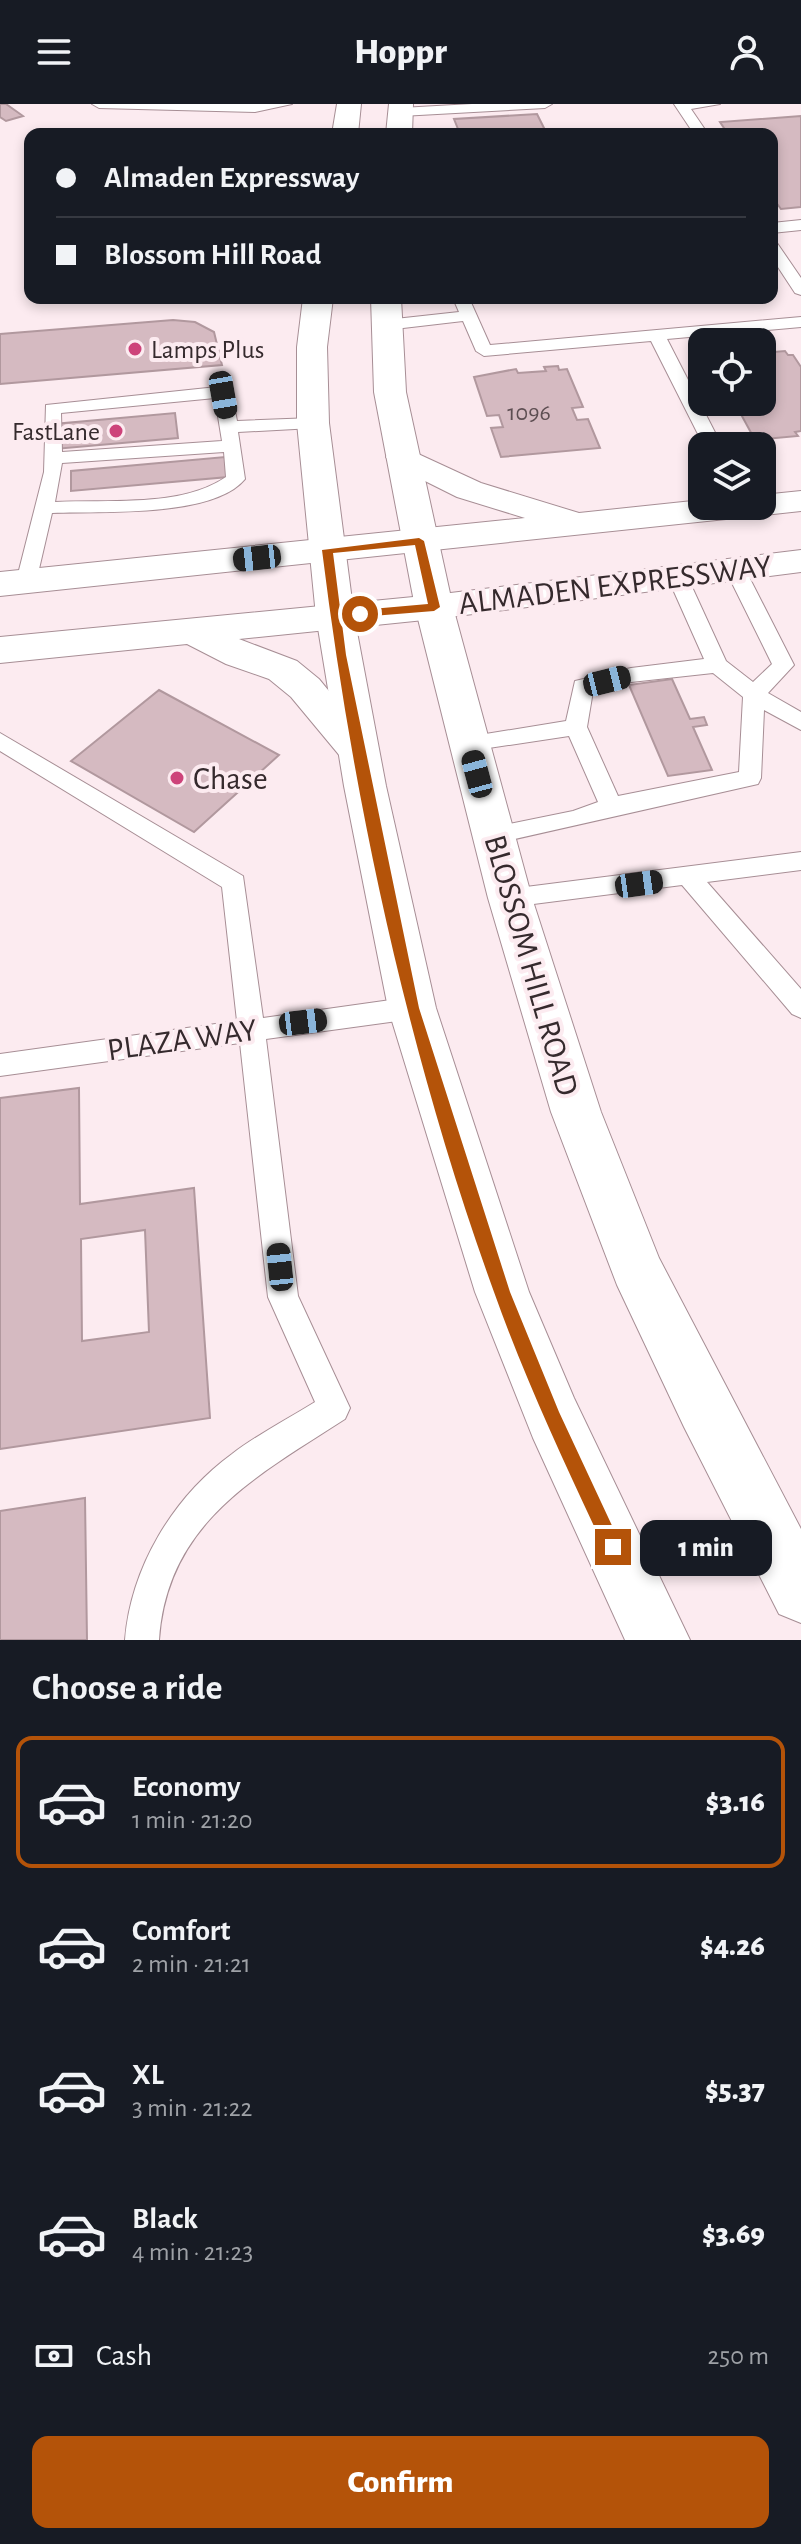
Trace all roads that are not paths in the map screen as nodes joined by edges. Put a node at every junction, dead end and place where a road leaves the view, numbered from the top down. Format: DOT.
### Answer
graph roads {
  1 [pos="99,104"];
  2 [pos="285,104"];
  3 [pos="349,104"];
  4 [pos="545,104"];
  5 [pos="713,104"];
  6 [pos="179,105"];
  7 [pos="199,105"];
  8 [pos="218,105"];
  9 [pos="266,105"];
  10 [pos="681,105"];
  11 [pos="241,106"];
  12 [pos="400,117"];
  13 [pos="346,128"];
  14 [pos="697,128"];
  15 [pos="801,225"];
  16 [pos="778,227"];
  17 [pos="778,255"];
  18 [pos="801,290"];
  19 [pos="317,304"];
  20 [pos="463,304"];
  21 [pos="386,312"];
  22 [pos="466,316"];
  23 [pos="801,322"];
  24 [pos="657,337"];
  25 [pos="313,423"];
  26 [pos="706,432"];
  27 [pos="230,436"];
  28 [pos="403,457"];
  29 [pos="52,458"];
  30 [pos="801,501"];
  31 [pos="776,504"];
  32 [pos="43,508"];
  33 [pos="688,513"];
  34 [pos="579,525"];
  35 [pos="419,541"];
  36 [pos="327,550"];
  37 [pos="801,561"];
  38 [pos="735,569"];
  39 [pos="677,576"];
  40 [pos="13,583"];
  41 [pos="434,607"];
  42 [pos="335,616"];
  43 [pos="192,631"];
  44 [pos="0,650"];
  45 [pos="717,665"];
  46 [pos="754,694"];
  47 [pos="801,722"];
  48 [pos="576,727"];
  49 [pos="0,741"];
  50 [pos="469,743"];
  51 [pos="359,752"];
  52 [pos="611,806"];
  53 [pos="493,835"];
  54 [pos="801,861"];
  55 [pos="689,877"];
  56 [pos="510,898"];
  57 [pos="801,1007"];
  58 [pos="412,1008"];
  59 [pos="253,1028"];
  60 [pos="0,1065"];
  61 [pos="801,1592"];
  62 [pos="142,1640"];
  63 [pos="658,1640"];
  1 -- 6 [label="lane"];
  2 -- 9 [label="lane"];
  3 -- 13 [label="main road"];
  4 -- 12 [label="lane"];
  5 -- 10 [label="lane"];
  6 -- 7 [label="lane"];
  7 -- 8 [label="lane"];
  8 -- 11 [label="lane"];
  9 -- 11 [label="lane"];
  10 -- 14 [label="lane"];
  15 -- 16 [label="lane"];
  17 -- 18 [label="lane"];
  19 -- 25 [label="main road"];
  20 -- 22 [label="lane"];
  21 -- 22 [label="lane"];
  21 -- 28 [label="main road, BLOSSOM HILL ROAD"];
  22 -- 24 [label="lane"];
  23 -- 24 [label="lane"];
  24 -- 26 [label="lane"];
  25 -- 27 [label="lane"];
  25 -- 36 [label="main road"];
  27 -- 29 [label="lane"];
  27 -- 29 [label="lane"];
  27 -- 32 [label="lane"];
  28 -- 34 [label="main road"];
  28 -- 35 [label="main road, BLOSSOM HILL ROAD"];
  29 -- 32 [label="lane"];
  30 -- 31 [label="main road, ALMADEN EXPRESSWAY"];
  32 -- 40 [label="lane"];
  33 -- 34 [label="main road, ALMADEN EXPRESSWAY"];
  34 -- 35 [label="main road, ALMADEN EXPRESSWAY"];
  35 -- 36 [label="main road, ALMADEN EXPRESSWAY"];
  35 -- 41 [label="main road, BLOSSOM HILL ROAD"];
  36 -- 40 [label="main road, ALMADEN EXPRESSWAY"];
  36 -- 42 [label="main road"];
  37 -- 38 [label="main road, ALMADEN EXPRESSWAY"];
  38 -- 39 [label="main road, ALMADEN EXPRESSWAY"];
  38 -- 46 [label="lane"];
  39 -- 41 [label="main road, ALMADEN EXPRESSWAY"];
  39 -- 45 [label="lane"];
  41 -- 42 [label="main road, ALMADEN EXPRESSWAY"];
  41 -- 50 [label="main road, BLOSSOM HILL ROAD"];
  42 -- 43 [label="main road, ALMADEN EXPRESSWAY"];
  42 -- 51 [label="main road"];
  43 -- 44 [label="main road, ALMADEN EXPRESSWAY"];
  43 -- 51 [label="main road"];
  45 -- 46 [label="lane"];
  45 -- 48 [label="lane"];
  46 -- 47 [label="lane"];
  46 -- 52 [label="lane"];
  48 -- 50 [label="lane"];
  48 -- 52 [label="lane"];
  49 -- 59 [label="lane"];
  50 -- 53 [label="main road, BLOSSOM HILL ROAD"];
  51 -- 58 [label="main road"];
  52 -- 53 [label="lane"];
  53 -- 56 [label="main road, BLOSSOM HILL ROAD"];
  54 -- 55 [label="lane"];
  55 -- 56 [label="lane"];
  55 -- 57 [label="lane"];
  56 -- 61 [label="main road, BLOSSOM HILL ROAD"];
  58 -- 59 [label="lane, PLAZA WAY"];
  58 -- 63 [label="main road"];
  59 -- 60 [label="lane, PLAZA WAY"];
  59 -- 62 [label="lane"];
}
